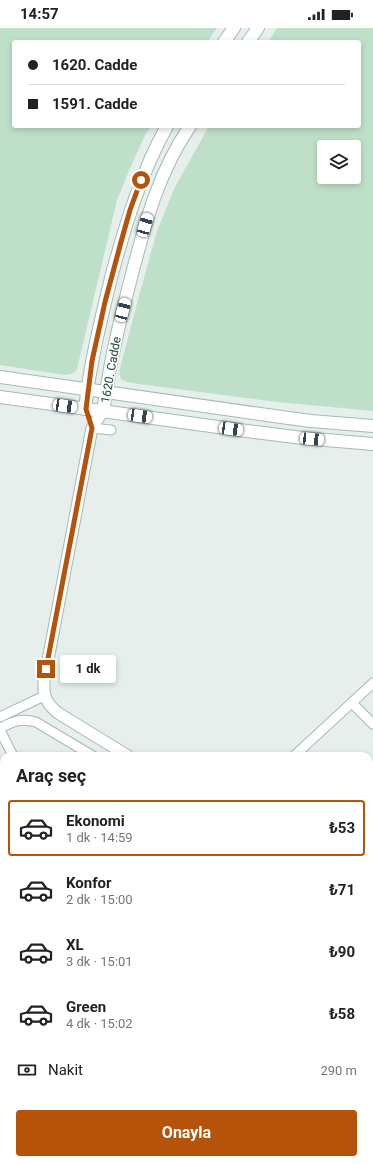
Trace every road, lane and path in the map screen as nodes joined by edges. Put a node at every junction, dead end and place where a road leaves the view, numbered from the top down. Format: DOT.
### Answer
graph roads {
  1 [pos="234,28"];
  2 [pos="258,28"];
  3 [pos="225,40"];
  4 [pos="249,40"];
  5 [pos="166,128"];
  6 [pos="189,128"];
  7 [pos="0,377"];
  8 [pos="88,389"];
  9 [pos="106,392"];
  10 [pos="0,397"];
  11 [pos="86,409"];
  12 [pos="103,411"];
  13 [pos="373,426"];
  14 [pos="92,428"];
  15 [pos="111,430"];
  16 [pos="373,444"];
  17 [pos="373,683"];
  18 [pos="44,696"];
  19 [pos="352,703"];
  20 [pos="0,717"];
  21 [pos="373,724"];
  22 [pos="0,729"];
  23 [pos="11,752"];
  24 [pos="86,752"];
  25 [pos="121,752"];
  26 [pos="298,752"];
  1 -- 3 [label="main road"];
  2 -- 4 [label="main road"];
  5 -- 8 [label="main road, 1620. Cadde"];
  6 -- 9 [label="main road, 1620. Cadde"];
  7 -- 8 [label="main road"];
  8 -- 9 [label="main road"];
  8 -- 11 [label="main road, 1620. Cadde"];
  9 -- 12 [label="main road, 1620. Cadde"];
  9 -- 13 [label="main road"];
  10 -- 11 [label="main road"];
  11 -- 12 [label="main road"];
  11 -- 14 [label="street"];
  12 -- 14 [label="street"];
  12 -- 16 [label="main road"];
  14 -- 15 [label="street"];
  14 -- 18 [label="street"];
  17 -- 19 [label="street"];
  18 -- 20 [label="street"];
  18 -- 25 [label="street"];
  19 -- 21 [label="street"];
  19 -- 26 [label="street"];
  22 -- 23 [label="street"];
  22 -- 24 [label="street"];
}
